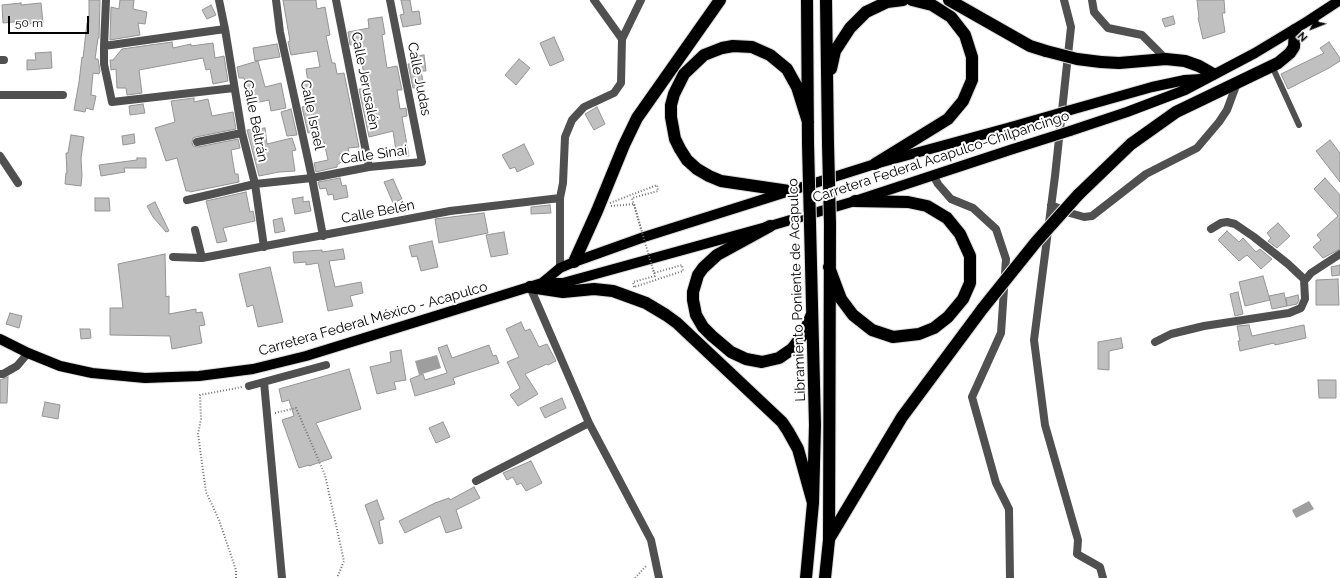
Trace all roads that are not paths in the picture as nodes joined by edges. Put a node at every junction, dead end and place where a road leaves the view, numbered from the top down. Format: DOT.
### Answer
graph roads {
  1 [pos="106,0"];
  2 [pos="219,0"];
  3 [pos="276,0"];
  4 [pos="336,0"];
  5 [pos="390,0"];
  6 [pos="594,0"];
  7 [pos="641,0"];
  8 [pos="720,0"];
  9 [pos="807,0"];
  10 [pos="826,0"];
  11 [pos="903,0"];
  12 [pos="912,0"];
  13 [pos="949,0"];
  14 [pos="1064,0"];
  15 [pos="1092,0"];
  16 [pos="1340,0"];
  17 [pos="225,29"];
  18 [pos="1295,30"];
  19 [pos="622,39"];
  20 [pos="104,46"];
  21 [pos="1166,59"];
  22 [pos="1272,66"];
  23 [pos="1208,76"];
  24 [pos="1237,83"];
  25 [pos="826,86"];
  26 [pos="234,88"];
  27 [pos="0,95"];
  28 [pos="63,96"];
  29 [pos="808,122"];
  30 [pos="1299,125"];
  31 [pos="242,133"];
  32 [pos="197,142"];
  33 [pos="0,156"];
  34 [pos="422,162"];
  35 [pos="875,164"];
  36 [pos="369,167"];
  37 [pos="933,175"];
  38 [pos="312,178"];
  39 [pos="18,183"];
  40 [pos="255,184"];
  41 [pos="789,191"];
  42 [pos="560,198"];
  43 [pos="187,200"];
  44 [pos="855,201"];
  45 [pos="1051,205"];
  46 [pos="770,226"];
  47 [pos="1210,229"];
  48 [pos="194,230"];
  49 [pos="322,236"];
  50 [pos="264,247"];
  51 [pos="1340,254"];
  52 [pos="173,257"];
  53 [pos="202,258"];
  54 [pos="574,262"];
  55 [pos="829,267"];
  56 [pos="560,268"];
  57 [pos="1304,279"];
  58 [pos="542,283"];
  59 [pos="530,287"];
  60 [pos="813,311"];
  61 [pos="0,339"];
  62 [pos="1155,342"];
  63 [pos="28,353"];
  64 [pos="326,365"];
  65 [pos="0,374"];
  66 [pos="264,382"];
  67 [pos="249,386"];
  68 [pos="589,423"];
  69 [pos="476,481"];
  70 [pos="813,503"];
  71 [pos="829,540"];
  72 [pos="282,578"];
  73 [pos="659,578"];
  74 [pos="806,578"];
  75 [pos="826,578"];
  76 [pos="1010,578"];
  77 [pos="1103,578"];
  1 -- 20 [label="street"];
  2 -- 17 [label="street, Calle Beltrán"];
  3 -- 38 [label="street, Calle Israel"];
  4 -- 36 [label="street, Calle Jerusalén"];
  5 -- 34 [label="street, Calle Judas"];
  6 -- 19 [label="street"];
  7 -- 19 [label="street"];
  8 -- 54 [label="highway"];
  9 -- 29 [label="highway, Libramiento Poniente de Acapulco"];
  10 -- 25 [label="highway, Libramiento Poniente de Acapulco"];
  11 -- 25 [label="highway"];
  12 -- 35 [label="highway"];
  13 -- 21 [label="highway, bridge"];
  14 -- 45 [label="street"];
  15 -- 21 [label="street"];
  16 -- 18 [label="main road, Carretera Federal Acapulco-Chilpancingo"];
  17 -- 20 [label="street"];
  17 -- 26 [label="street, Calle Beltrán"];
  18 -- 22 [label="highway"];
  18 -- 23 [label="main road, Carretera Federal Acapulco-Chilpancingo"];
  19 -- 42 [label="street"];
  20 -- 26 [label="street"];
  21 -- 23 [label="highway"];
  22 -- 24 [label="highway"];
  22 -- 30 [label="lane"];
  23 -- 35 [label="main road, Carretera Federal Acapulco-Chilpancingo, bridge"];
  23 -- 37 [label="main road, Carretera Federal Acapulco-Chilpancingo, bridge"];
  24 -- 45 [label="street"];
  24 -- 71 [label="highway, bridge"];
  25 -- 55 [label="highway, Libramiento Poniente de Acapulco, bridge"];
  26 -- 31 [label="street, Calle Beltrán"];
  27 -- 28 [label="street"];
  29 -- 41 [label="highway"];
  29 -- 60 [label="highway, Libramiento Poniente de Acapulco, bridge"];
  31 -- 32 [label="street"];
  31 -- 40 [label="street, Calle Beltrán"];
  33 -- 39 [label="street"];
  34 -- 36 [label="street, Calle Sinaí"];
  35 -- 41 [label="main road, Carretera Federal Acapulco-Chilpancingo"];
  36 -- 38 [label="street, Calle Sinaí"];
  37 -- 44 [label="main road, Carretera Federal Acapulco-Chilpancingo"];
  37 -- 76 [label="street"];
  38 -- 40 [label="street, Calle Sinaí"];
  38 -- 49 [label="street, Calle Israel"];
  40 -- 43 [label="street, Calle Sinaí"];
  40 -- 50 [label="street, Calle Beltrán"];
  41 -- 54 [label="main road, Carretera Federal Acapulco-Chilpancingo"];
  42 -- 49 [label="street, Calle Belén"];
  42 -- 56 [label="street"];
  44 -- 46 [label="main road, Carretera Federal Acapulco-Chilpancingo"];
  44 -- 55 [label="highway"];
  45 -- 77 [label="street"];
  46 -- 58 [label="main road, Carretera Federal Acapulco-Chilpancingo"];
  46 -- 60 [label="highway"];
  47 -- 57 [label="street"];
  48 -- 53 [label="street"];
  49 -- 50 [label="street, Calle Belén"];
  50 -- 53 [label="street, Calle Belén"];
  51 -- 57 [label="street"];
  52 -- 53 [label="street, Calle Belén"];
  54 -- 56 [label="main road, Carretera Federal Acapulco-Chilpancingo"];
  55 -- 71 [label="highway, Libramiento Poniente de Acapulco"];
  56 -- 58 [label="main road, Carretera Federal Acapulco-Chilpancingo"];
  57 -- 62 [label="street"];
  58 -- 59 [label="main road, Carretera Federal México - Acapulco"];
  59 -- 63 [label="main road, Carretera Federal México - Acapulco"];
  59 -- 68 [label="street"];
  59 -- 70 [label="highway"];
  60 -- 70 [label="highway, Libramiento Poniente de Acapulco"];
  61 -- 63 [label="main road, Carretera Federal México - Acapulco"];
  63 -- 65 [label="street"];
  64 -- 66 [label="street"];
  66 -- 67 [label="street"];
  66 -- 72 [label="street"];
  68 -- 69 [label="street"];
  68 -- 73 [label="street"];
  70 -- 74 [label="highway, Libramiento Poniente de Acapulco"];
  71 -- 75 [label="highway, Libramiento Poniente de Acapulco"];
}
